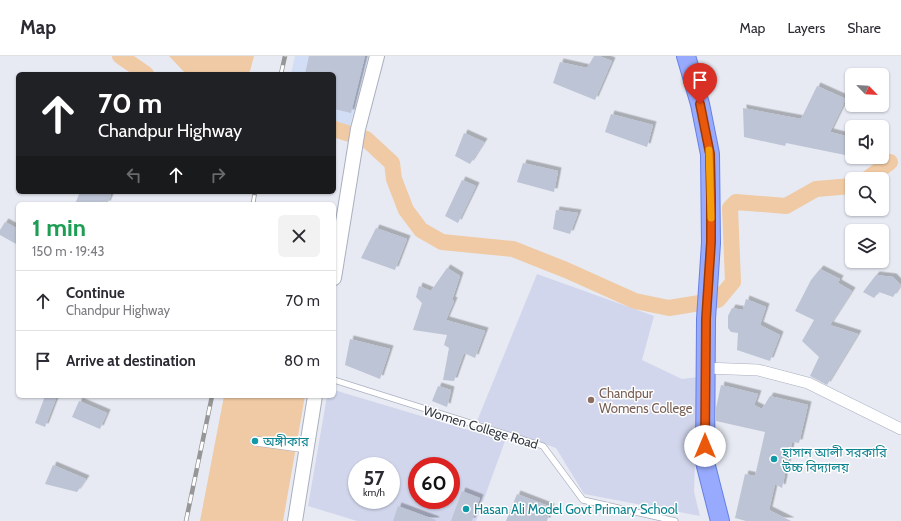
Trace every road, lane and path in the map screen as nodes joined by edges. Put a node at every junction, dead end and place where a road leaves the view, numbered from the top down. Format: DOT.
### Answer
graph roads {
  1 [pos="377,56"];
  2 [pos="686,56"];
  3 [pos="336,265"];
  4 [pos="705,368"];
  5 [pos="336,381"];
  6 [pos="315,398"];
  7 [pos="901,429"];
  8 [pos="255,441"];
  9 [pos="306,448"];
  10 [pos="295,521"];
  11 [pos="675,521"];
  12 [pos="720,521"];
  1 -- 3 [label="street"];
  2 -- 4 [label="main road"];
  4 -- 7 [label="street"];
  4 -- 12 [label="main road"];
  5 -- 11 [label="lane, Women College Road"];
  6 -- 9 [label="street"];
  8 -- 9 [label="street"];
  9 -- 10 [label="street"];
}
